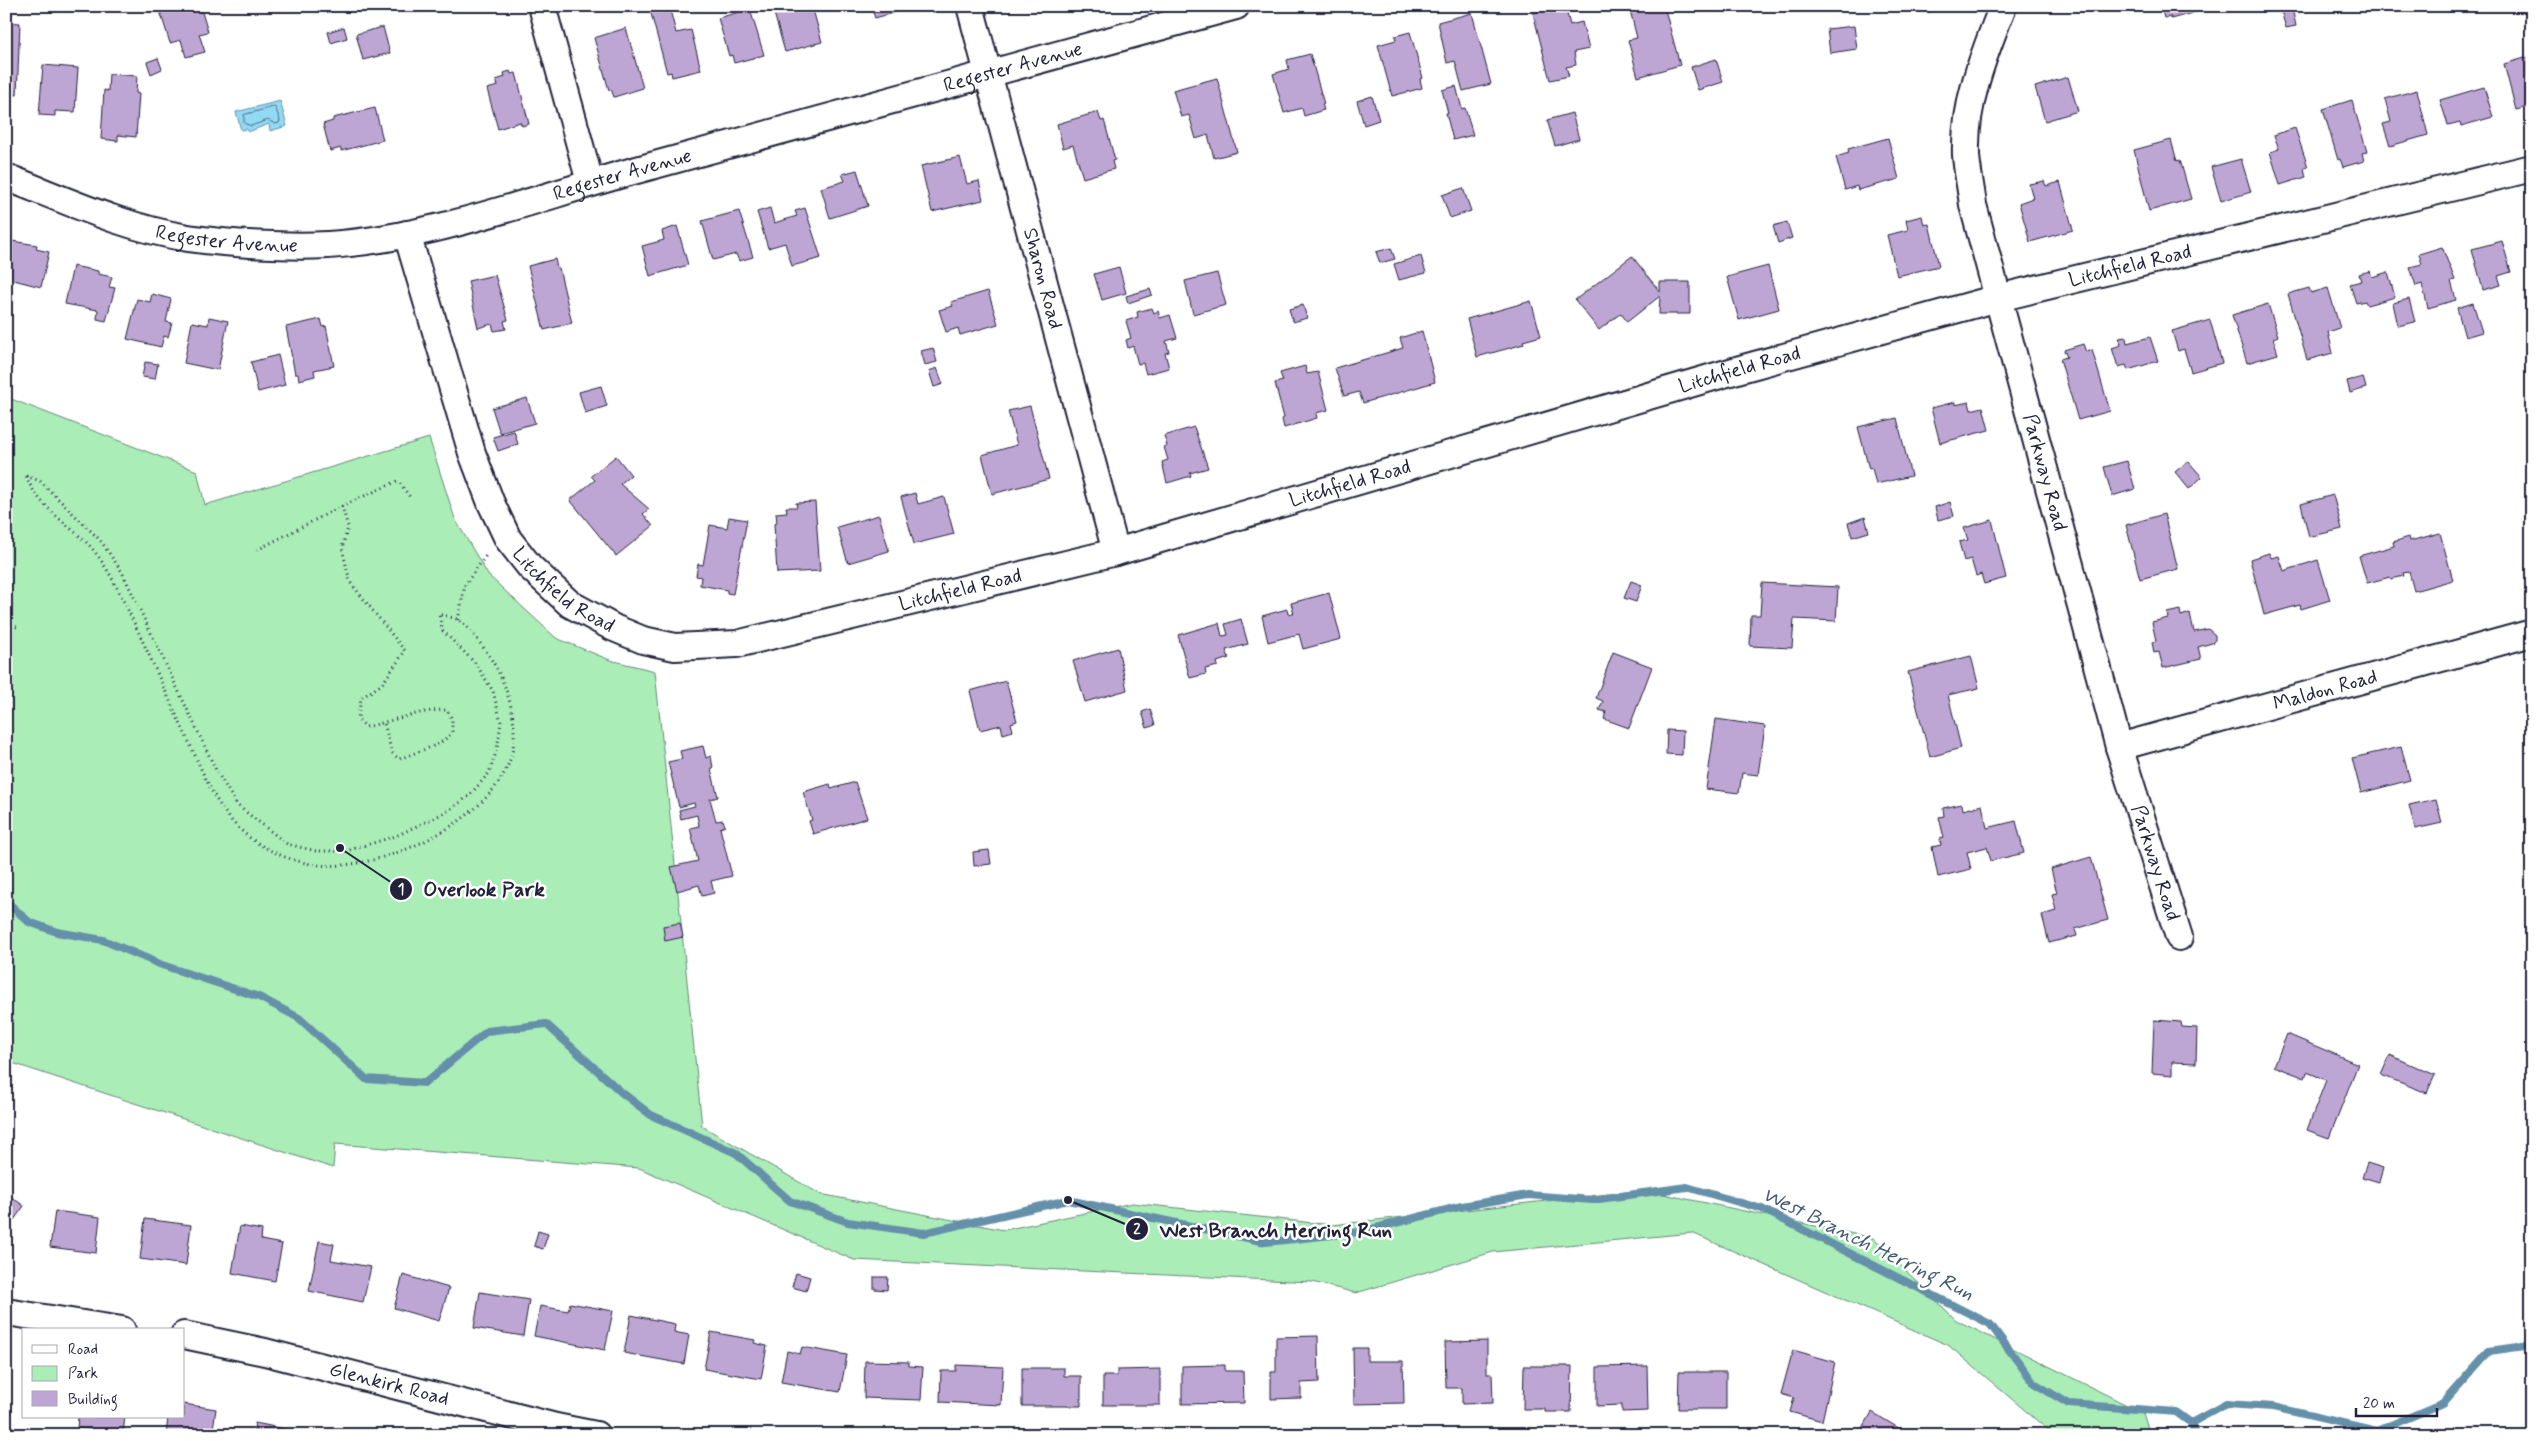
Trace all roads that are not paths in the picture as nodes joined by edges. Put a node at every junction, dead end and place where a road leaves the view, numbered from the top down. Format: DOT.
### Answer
graph roads {
  1 [pos="542,6"];
  2 [pos="970,6"];
  3 [pos="1236,6"];
  4 [pos="2003,6"];
  5 [pos="988,74"];
  6 [pos="2532,168"];
  7 [pos="6,177"];
  8 [pos="590,182"];
  9 [pos="407,234"];
  10 [pos="1998,298"];
  11 [pos="1116,552"];
  12 [pos="2532,633"];
  13 [pos="2119,747"];
  14 [pos="2179,936"];
  15 [pos="6,1312"];
  16 [pos="109,1328"];
  17 [pos="185,1335"];
  18 [pos="596,1435"];
  1 -- 8 [label="street"];
  2 -- 5 [label="street, Sharon Road"];
  3 -- 5 [label="street, Regester Avenue"];
  4 -- 10 [label="street, Parkway Road"];
  5 -- 8 [label="street, Regester Avenue"];
  5 -- 11 [label="street, Sharon Road"];
  6 -- 10 [label="street, Litchfield Road"];
  7 -- 9 [label="street, Regester Avenue"];
  8 -- 9 [label="street, Regester Avenue"];
  9 -- 11 [label="street, Litchfield Road"];
  10 -- 11 [label="street, Litchfield Road"];
  10 -- 13 [label="street, Parkway Road"];
  12 -- 13 [label="street, Maldon Road"];
  13 -- 14 [label="street, Parkway Road"];
  15 -- 16 [label="street"];
  17 -- 18 [label="street, Glenkirk Road"];
}
